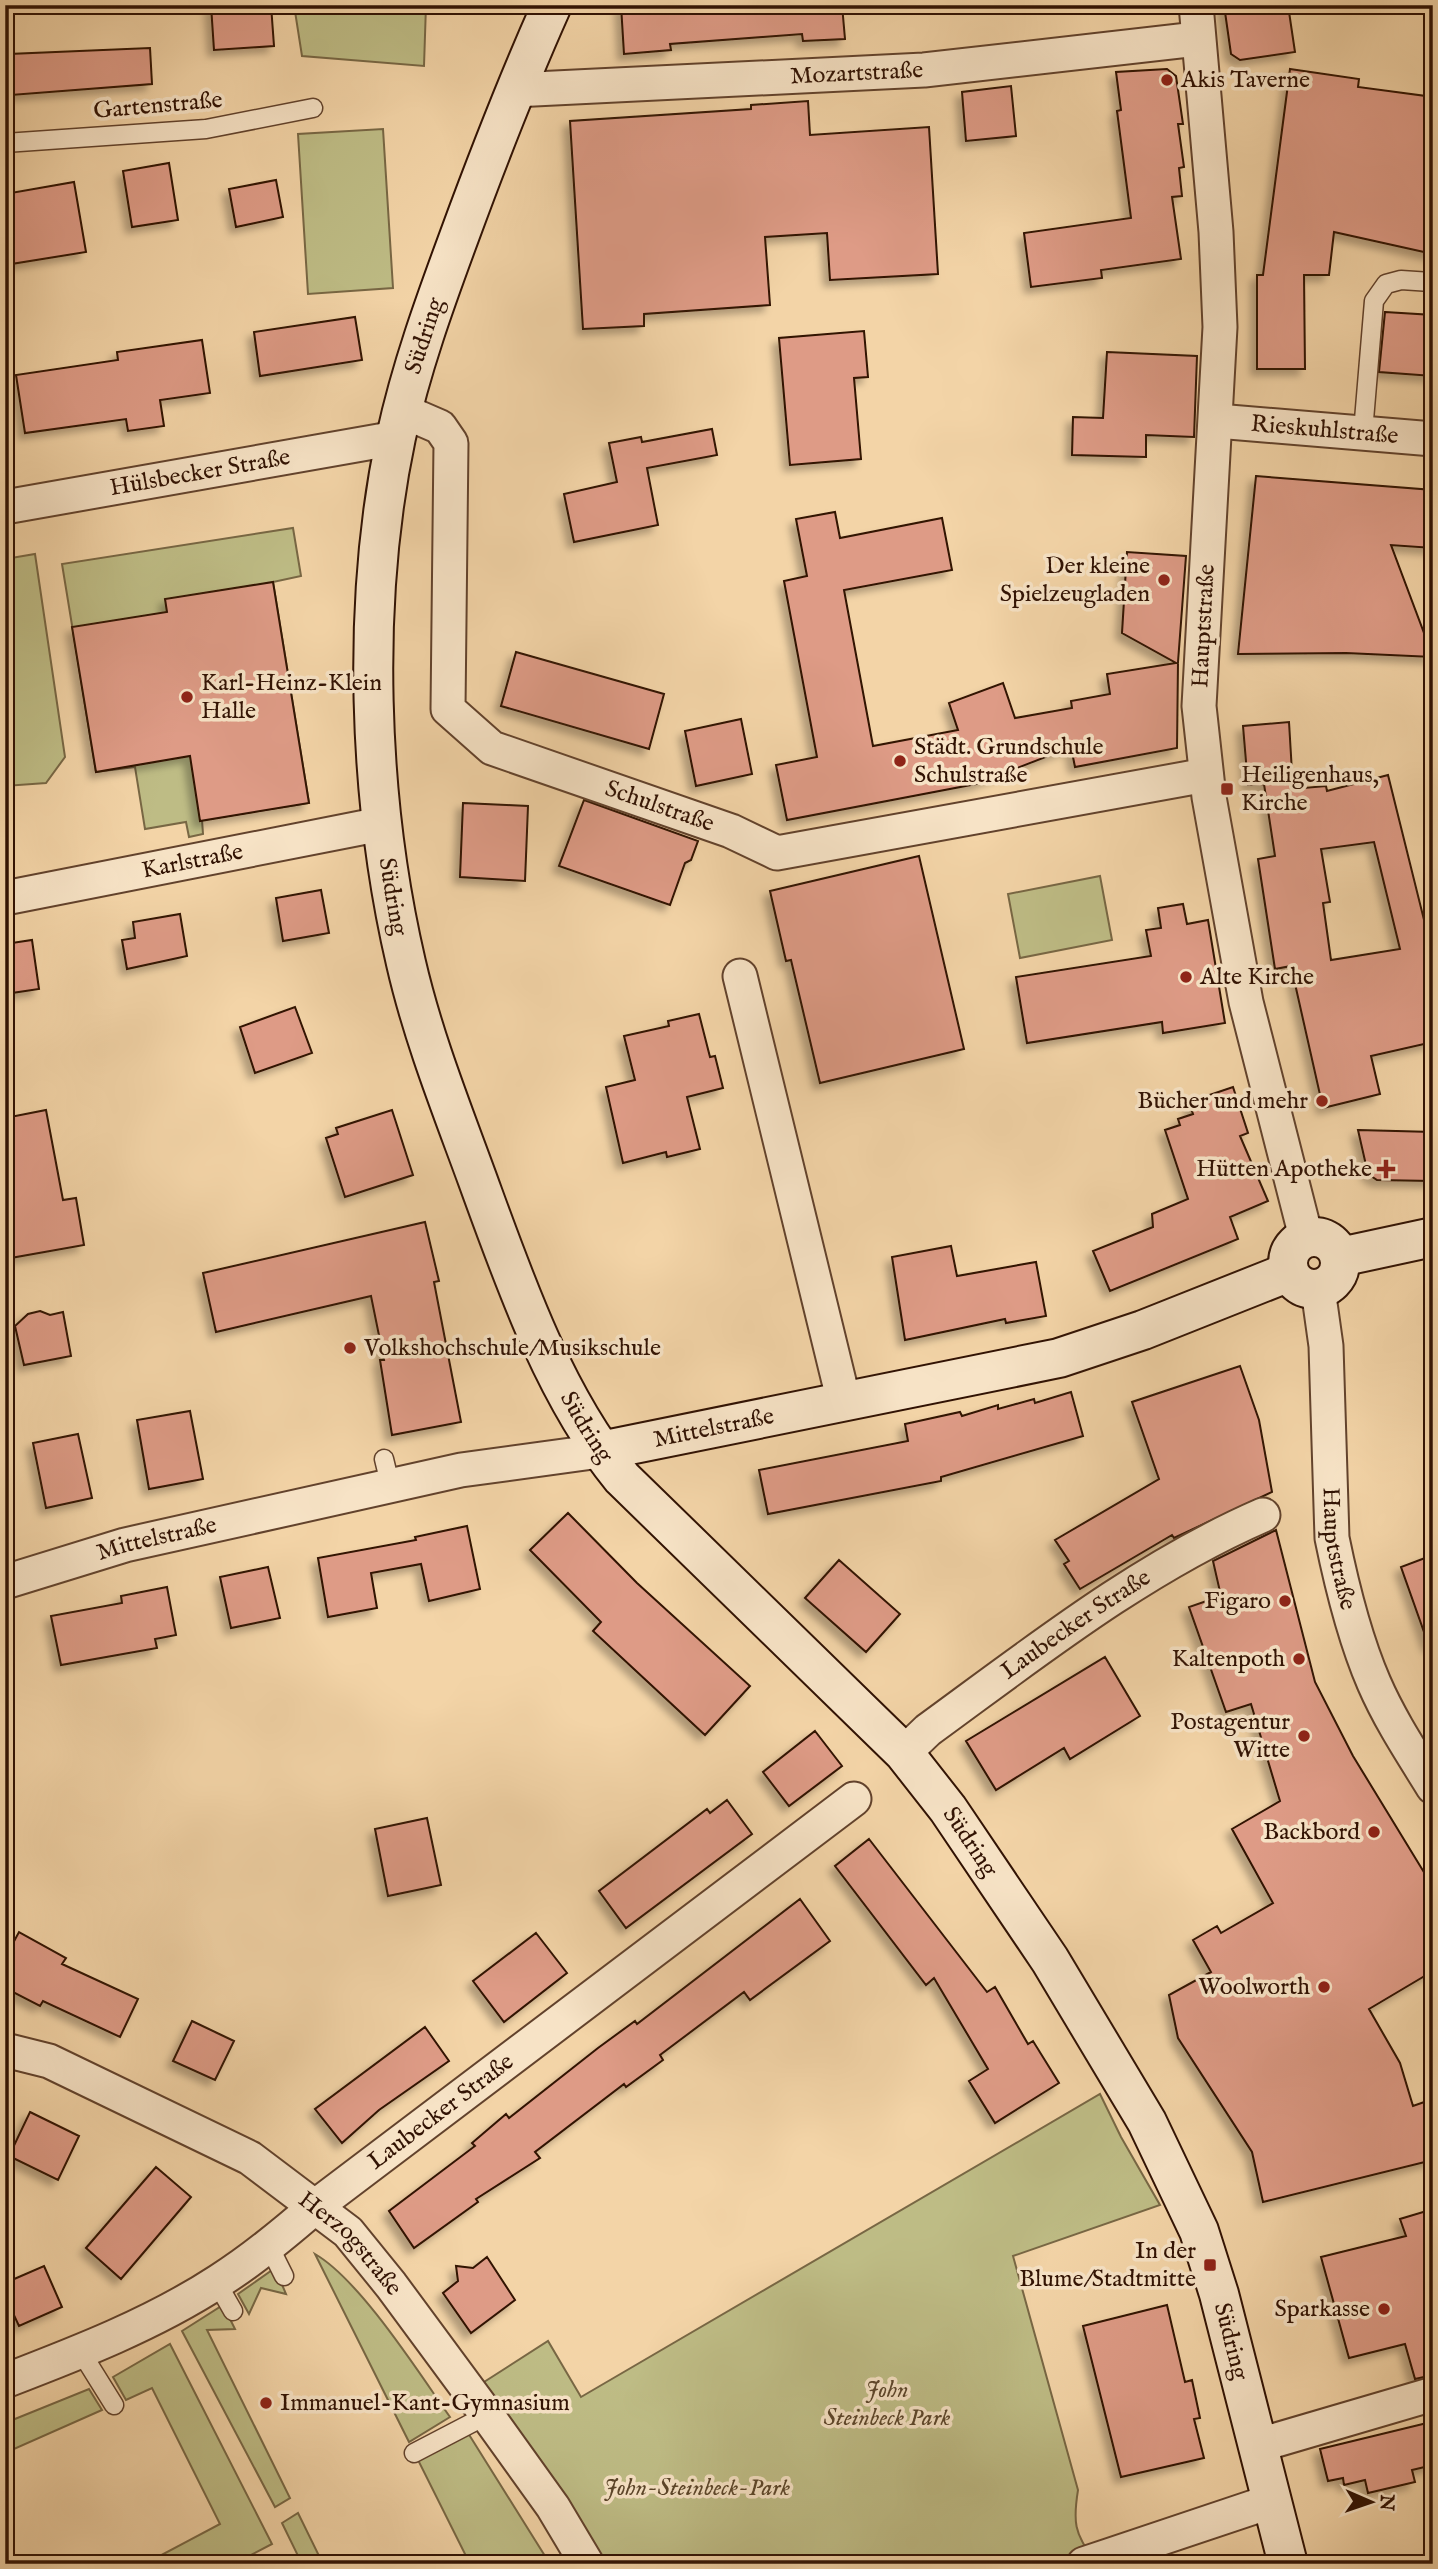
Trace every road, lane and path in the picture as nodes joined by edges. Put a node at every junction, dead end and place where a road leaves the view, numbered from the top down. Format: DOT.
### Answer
graph roads {
  1 [pos="552,5"];
  2 [pos="1196,5"];
  3 [pos="1197,39"];
  4 [pos="514,90"];
  5 [pos="313,108"];
  6 [pos="5,143"];
  7 [pos="1431,282"];
  8 [pos="1217,421"];
  9 [pos="399,425"];
  10 [pos="1363,432"];
  11 [pos="1433,439"];
  12 [pos="5,507"];
  13 [pos="1206,775"];
  14 [pos="381,824"];
  15 [pos="5,898"];
  16 [pos="740,976"];
  17 [pos="1306,1237"];
  18 [pos="1433,1237"];
  19 [pos="1339,1256"];
  20 [pos="1303,1281"];
  21 [pos="844,1402"];
  22 [pos="600,1451"];
  23 [pos="1263,1514"];
  24 [pos="6,1578"];
  25 [pos="904,1753"];
  26 [pos="1433,1787"];
  27 [pos="854,1798"];
  28 [pos="5,2050"];
  29 [pos="316,2206"];
  30 [pos="269,2246"];
  31 [pos="284,2276"];
  32 [pos="217,2283"];
  33 [pos="233,2311"];
  34 [pos="80,2352"];
  35 [pos="5,2381"];
  36 [pos="1433,2394"];
  37 [pos="114,2405"];
  38 [pos="487,2415"];
  39 [pos="1256,2446"];
  40 [pos="414,2453"];
  41 [pos="1272,2501"];
  42 [pos="587,2564"];
  43 [pos="1084,2564"];
  44 [pos="1288,2564"];
  1 -- 4 [label="street, Südring"];
  2 -- 3 [label="street, Hauptstraße"];
  3 -- 4 [label="street, Mozartstraße"];
  3 -- 8 [label="street, Hauptstraße"];
  4 -- 9 [label="street, Südring"];
  5 -- 6 [label="lane, Gartenstraße"];
  7 -- 10 [label="lane"];
  8 -- 10 [label="street, Rieskuhlstraße"];
  8 -- 13 [label="street, Hauptstraße"];
  9 -- 12 [label="street, Hülsbecker Straße"];
  9 -- 13 [label="street, Schulstraße"];
  9 -- 14 [label="street, Südring"];
  10 -- 11 [label="street, Rieskuhlstraße"];
  13 -- 17 [label="street, Hauptstraße"];
  14 -- 15 [label="street, Karlstraße"];
  14 -- 22 [label="street, Südring"];
  16 -- 21 [label="street"];
  17 -- 19 [label="street"];
  17 -- 20 [label="street"];
  18 -- 19 [label="street"];
  19 -- 20 [label="street"];
  20 -- 21 [label="street, Mittelstraße"];
  20 -- 26 [label="street, Hauptstraße"];
  21 -- 22 [label="street, Mittelstraße"];
  22 -- 24 [label="street, Mittelstraße"];
  22 -- 25 [label="street, Südring"];
  23 -- 25 [label="street, Laubecker Straße"];
  25 -- 39 [label="street, Südring"];
  27 -- 29 [label="street, Laubecker Straße"];
  28 -- 29 [label="street, Herzogstraße"];
  29 -- 30 [label="street, Laubecker Straße"];
  29 -- 38 [label="street, Herzogstraße"];
  30 -- 31 [label="lane"];
  30 -- 32 [label="street, Laubecker Straße"];
  32 -- 33 [label="lane"];
  32 -- 34 [label="street, Laubecker Straße"];
  34 -- 35 [label="street, Laubecker Straße"];
  34 -- 37 [label="lane"];
  36 -- 39 [label="street"];
  38 -- 40 [label="lane"];
  38 -- 42 [label="street, Herzogstraße"];
  39 -- 41 [label="street, Südring"];
  41 -- 43 [label="street"];
  41 -- 44 [label="street, Südring"];
}
